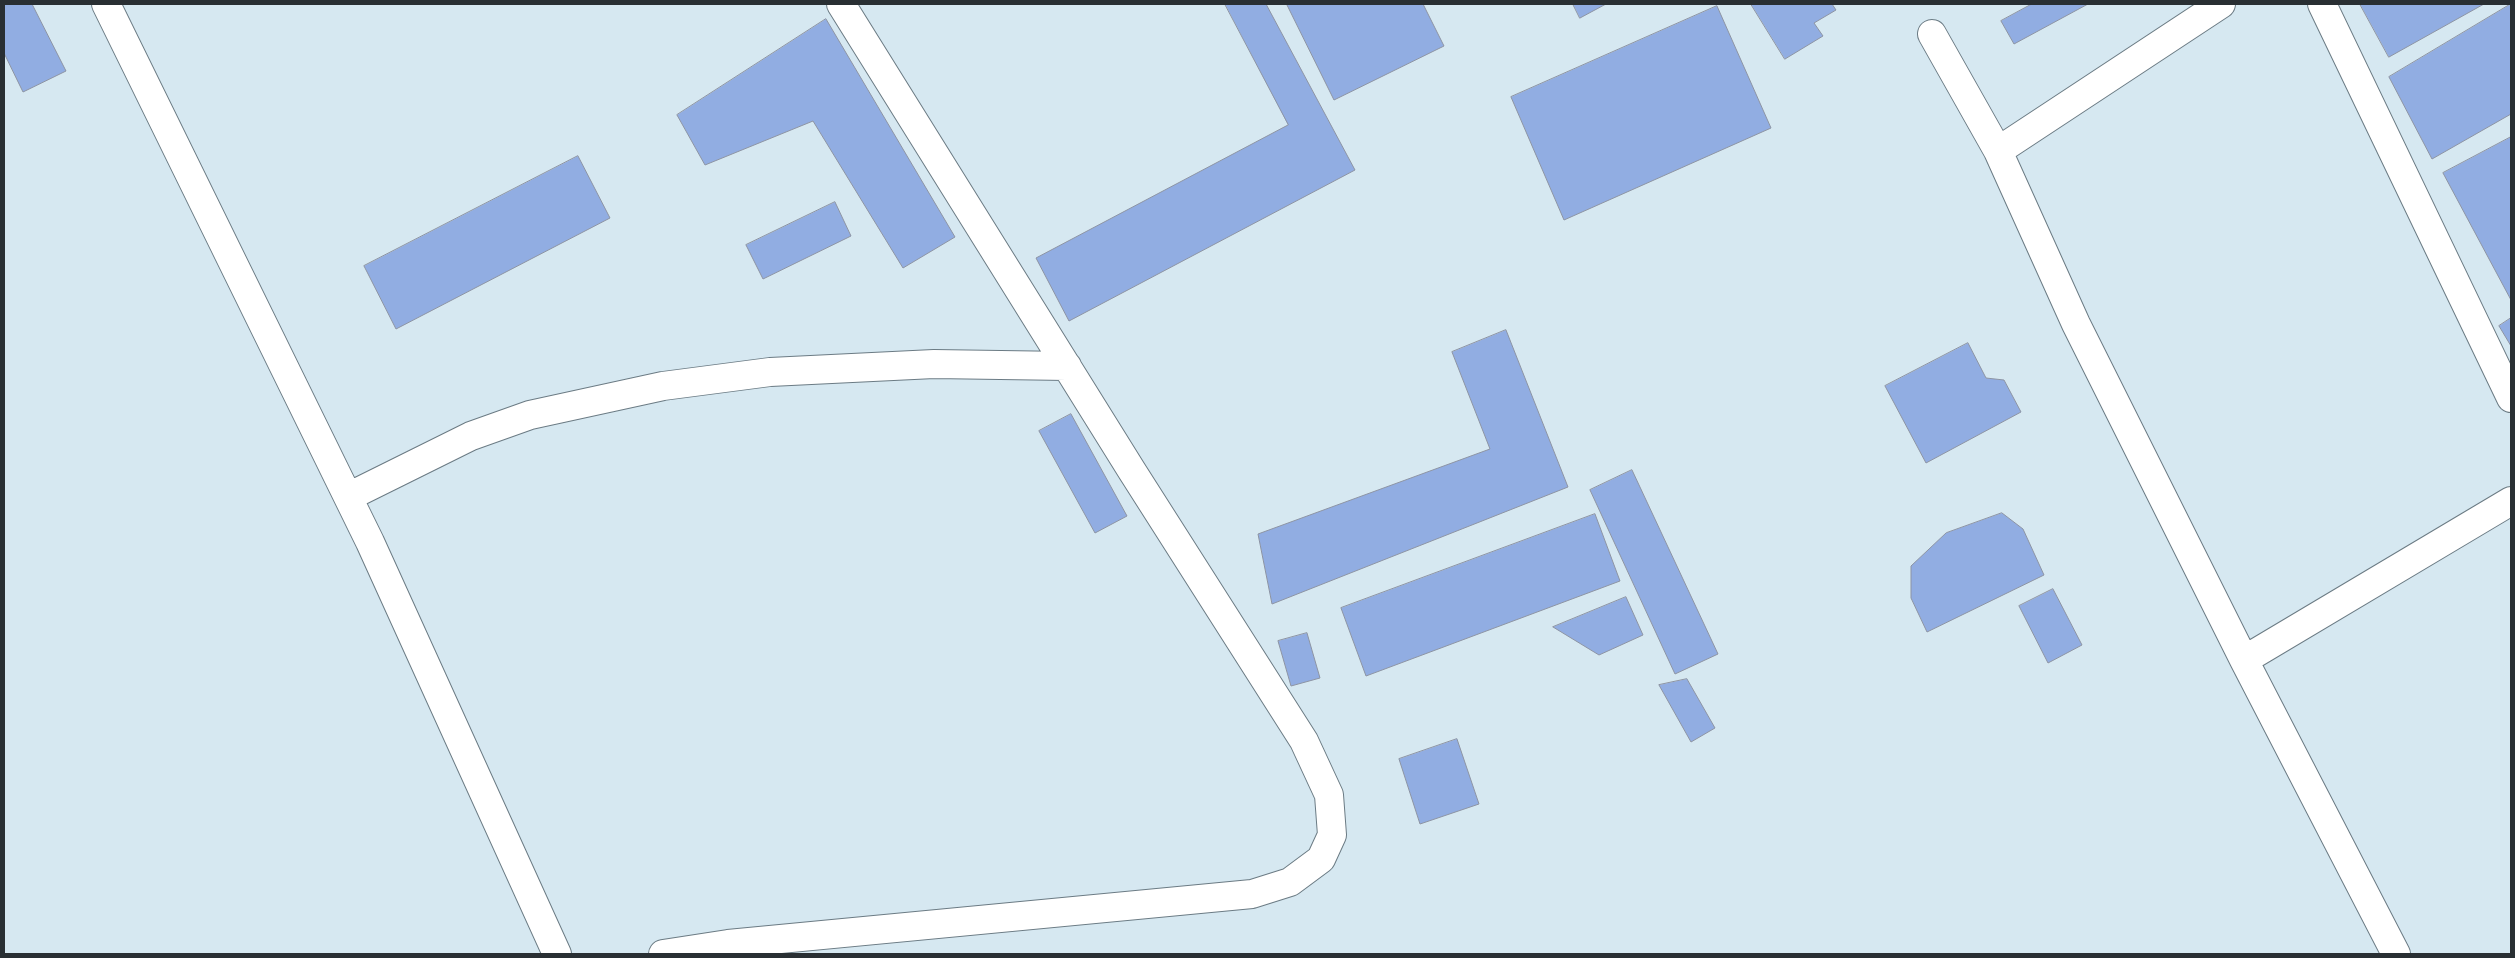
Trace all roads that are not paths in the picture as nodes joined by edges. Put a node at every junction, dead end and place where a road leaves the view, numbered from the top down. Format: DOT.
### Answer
graph roads {
  1 [pos="106,4"];
  2 [pos="841,4"];
  3 [pos="2221,4"];
  4 [pos="2322,4"];
  5 [pos="1932,34"];
  6 [pos="1998,151"];
  7 [pos="1067,366"];
  8 [pos="2511,398"];
  9 [pos="348,497"];
  10 [pos="2511,501"];
  11 [pos="2244,660"];
  12 [pos="557,954"];
  13 [pos="663,954"];
  14 [pos="2396,954"];
  1 -- 9 [label="street"];
  2 -- 7 [label="street"];
  3 -- 6 [label="street"];
  4 -- 8 [label="street"];
  5 -- 6 [label="street"];
  6 -- 11 [label="street"];
  7 -- 9 [label="street"];
  7 -- 13 [label="street"];
  9 -- 12 [label="street"];
  10 -- 11 [label="street"];
  11 -- 14 [label="street"];
}
